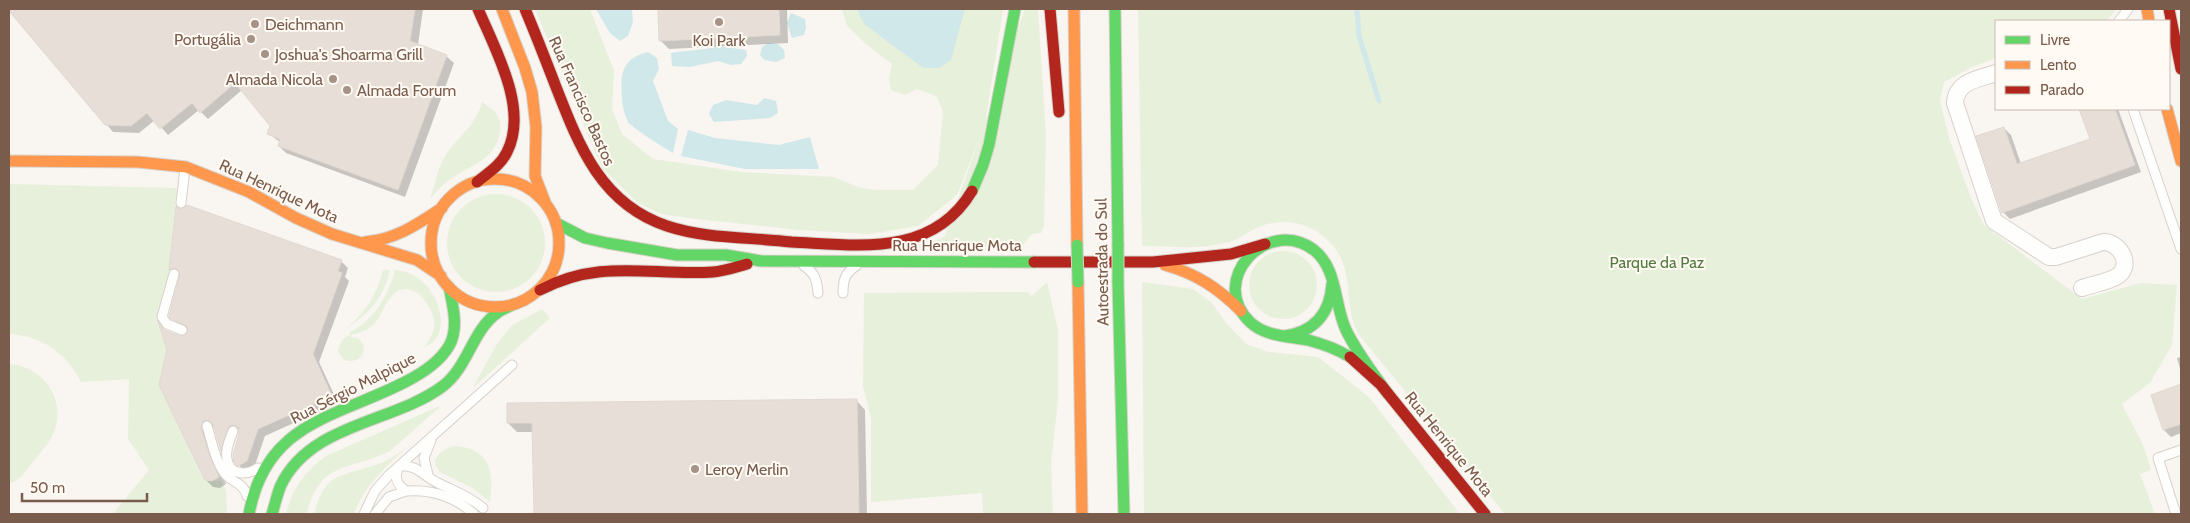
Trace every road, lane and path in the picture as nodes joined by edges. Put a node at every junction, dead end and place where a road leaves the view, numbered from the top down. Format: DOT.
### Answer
graph roads {
  1 [pos="478,9"];
  2 [pos="502,9"];
  3 [pos="525,9"];
  4 [pos="1015,9"];
  5 [pos="1050,9"];
  6 [pos="1074,9"];
  7 [pos="1115,9"];
  8 [pos="2128,9"];
  9 [pos="2169,9"];
  10 [pos="2120,20"];
  11 [pos="2181,69"];
  12 [pos="1995,73"];
  13 [pos="2133,110"];
  14 [pos="2167,110"];
  15 [pos="1059,122"];
  16 [pos="1063,158"];
  17 [pos="9,161"];
  18 [pos="2181,161"];
  19 [pos="186,167"];
  20 [pos="477,182"];
  21 [pos="181,203"];
  22 [pos="545,203"];
  23 [pos="442,208"];
  24 [pos="1077,217"];
  25 [pos="556,222"];
  26 [pos="357,241"];
  27 [pos="791,242"];
  28 [pos="1265,244"];
  29 [pos="637,248"];
  30 [pos="2181,249"];
  31 [pos="760,261"];
  32 [pos="792,261"];
  33 [pos="868,261"];
  34 [pos="1154,262"];
  35 [pos="174,274"];
  36 [pos="440,276"];
  37 [pos="1332,283"];
  38 [pos="448,287"];
  39 [pos="2082,288"];
  40 [pos="843,293"];
  41 [pos="818,294"];
  42 [pos="532,295"];
  43 [pos="516,304"];
  44 [pos="1244,314"];
  45 [pos="182,330"];
  46 [pos="1278,335"];
  47 [pos="512,365"];
  48 [pos="1388,394"];
  49 [pos="207,426"];
  50 [pos="233,431"];
  51 [pos="435,434"];
  52 [pos="2181,450"];
  53 [pos="270,459"];
  54 [pos="399,466"];
  55 [pos="428,475"];
  56 [pos="406,491"];
  57 [pos="483,508"];
  58 [pos="249,513"];
  59 [pos="272,514"];
  60 [pos="364,514"];
  61 [pos="375,514"];
  62 [pos="474,514"];
  63 [pos="1082,514"];
  64 [pos="1124,514"];
  65 [pos="1485,514"];
  66 [pos="2176,514"];
  1 -- 20 [label="main road"];
  2 -- 22 [label="main road"];
  3 -- 27 [label="main road, Rua Francisco Bastos"];
  4 -- 27 [label="main road"];
  5 -- 15 [label="main road"];
  6 -- 24 [label="main road, Autoestrada do Sul"];
  7 -- 64 [label="main road, Autoestrada do Sul, bridge"];
  8 -- 10 [label="lane"];
  9 -- 11 [label="main road"];
  12 -- 39 [label="street"];
  13 -- 30 [label="lane"];
  14 -- 18 [label="main road"];
  16 -- 24 [label="main road"];
  17 -- 19 [label="main road, Rua Henrique Mota"];
  19 -- 21 [label="lane"];
  19 -- 26 [label="main road, Rua Henrique Mota"];
  20 -- 22 [label="main road"];
  20 -- 23 [label="main road"];
  22 -- 25 [label="main road"];
  23 -- 26 [label="main road, Rua Henrique Mota"];
  23 -- 36 [label="main road"];
  24 -- 63 [label="main road, Autoestrada do Sul, bridge"];
  25 -- 29 [label="main road, Rua Henrique Mota"];
  25 -- 42 [label="main road"];
  26 -- 36 [label="main road, Rua Henrique Mota"];
  27 -- 29 [label="main road"];
  28 -- 34 [label="main road, Rua Henrique Mota"];
  28 -- 37 [label="main road"];
  28 -- 44 [label="main road"];
  29 -- 31 [label="main road, Rua Henrique Mota"];
  31 -- 32 [label="main road, Rua Henrique Mota"];
  31 -- 42 [label="main road, Rua Henrique Mota"];
  32 -- 33 [label="main road, Rua Henrique Mota"];
  32 -- 41 [label="lane"];
  33 -- 34 [label="main road, Rua Henrique Mota"];
  33 -- 40 [label="lane"];
  34 -- 44 [label="main road, Rua Henrique Mota"];
  35 -- 45 [label="lane"];
  36 -- 38 [label="main road"];
  37 -- 46 [label="main road"];
  37 -- 48 [label="main road"];
  38 -- 43 [label="main road"];
  38 -- 53 [label="main road, Rua Sérgio Malpique"];
  42 -- 43 [label="main road"];
  43 -- 59 [label="main road"];
  44 -- 46 [label="main road"];
  46 -- 48 [label="main road"];
  47 -- 51 [label="lane"];
  48 -- 65 [label="main road, Rua Henrique Mota"];
  49 -- 58 [label="lane"];
  50 -- 53 [label="lane"];
  51 -- 54 [label="lane"];
  51 -- 55 [label="lane"];
  52 -- 66 [label="lane"];
  53 -- 58 [label="main road, Rua Sérgio Malpique"];
  54 -- 55 [label="lane"];
  54 -- 56 [label="lane"];
  54 -- 60 [label="lane"];
  55 -- 57 [label="lane"];
  56 -- 61 [label="lane"];
  56 -- 62 [label="lane"];
}
